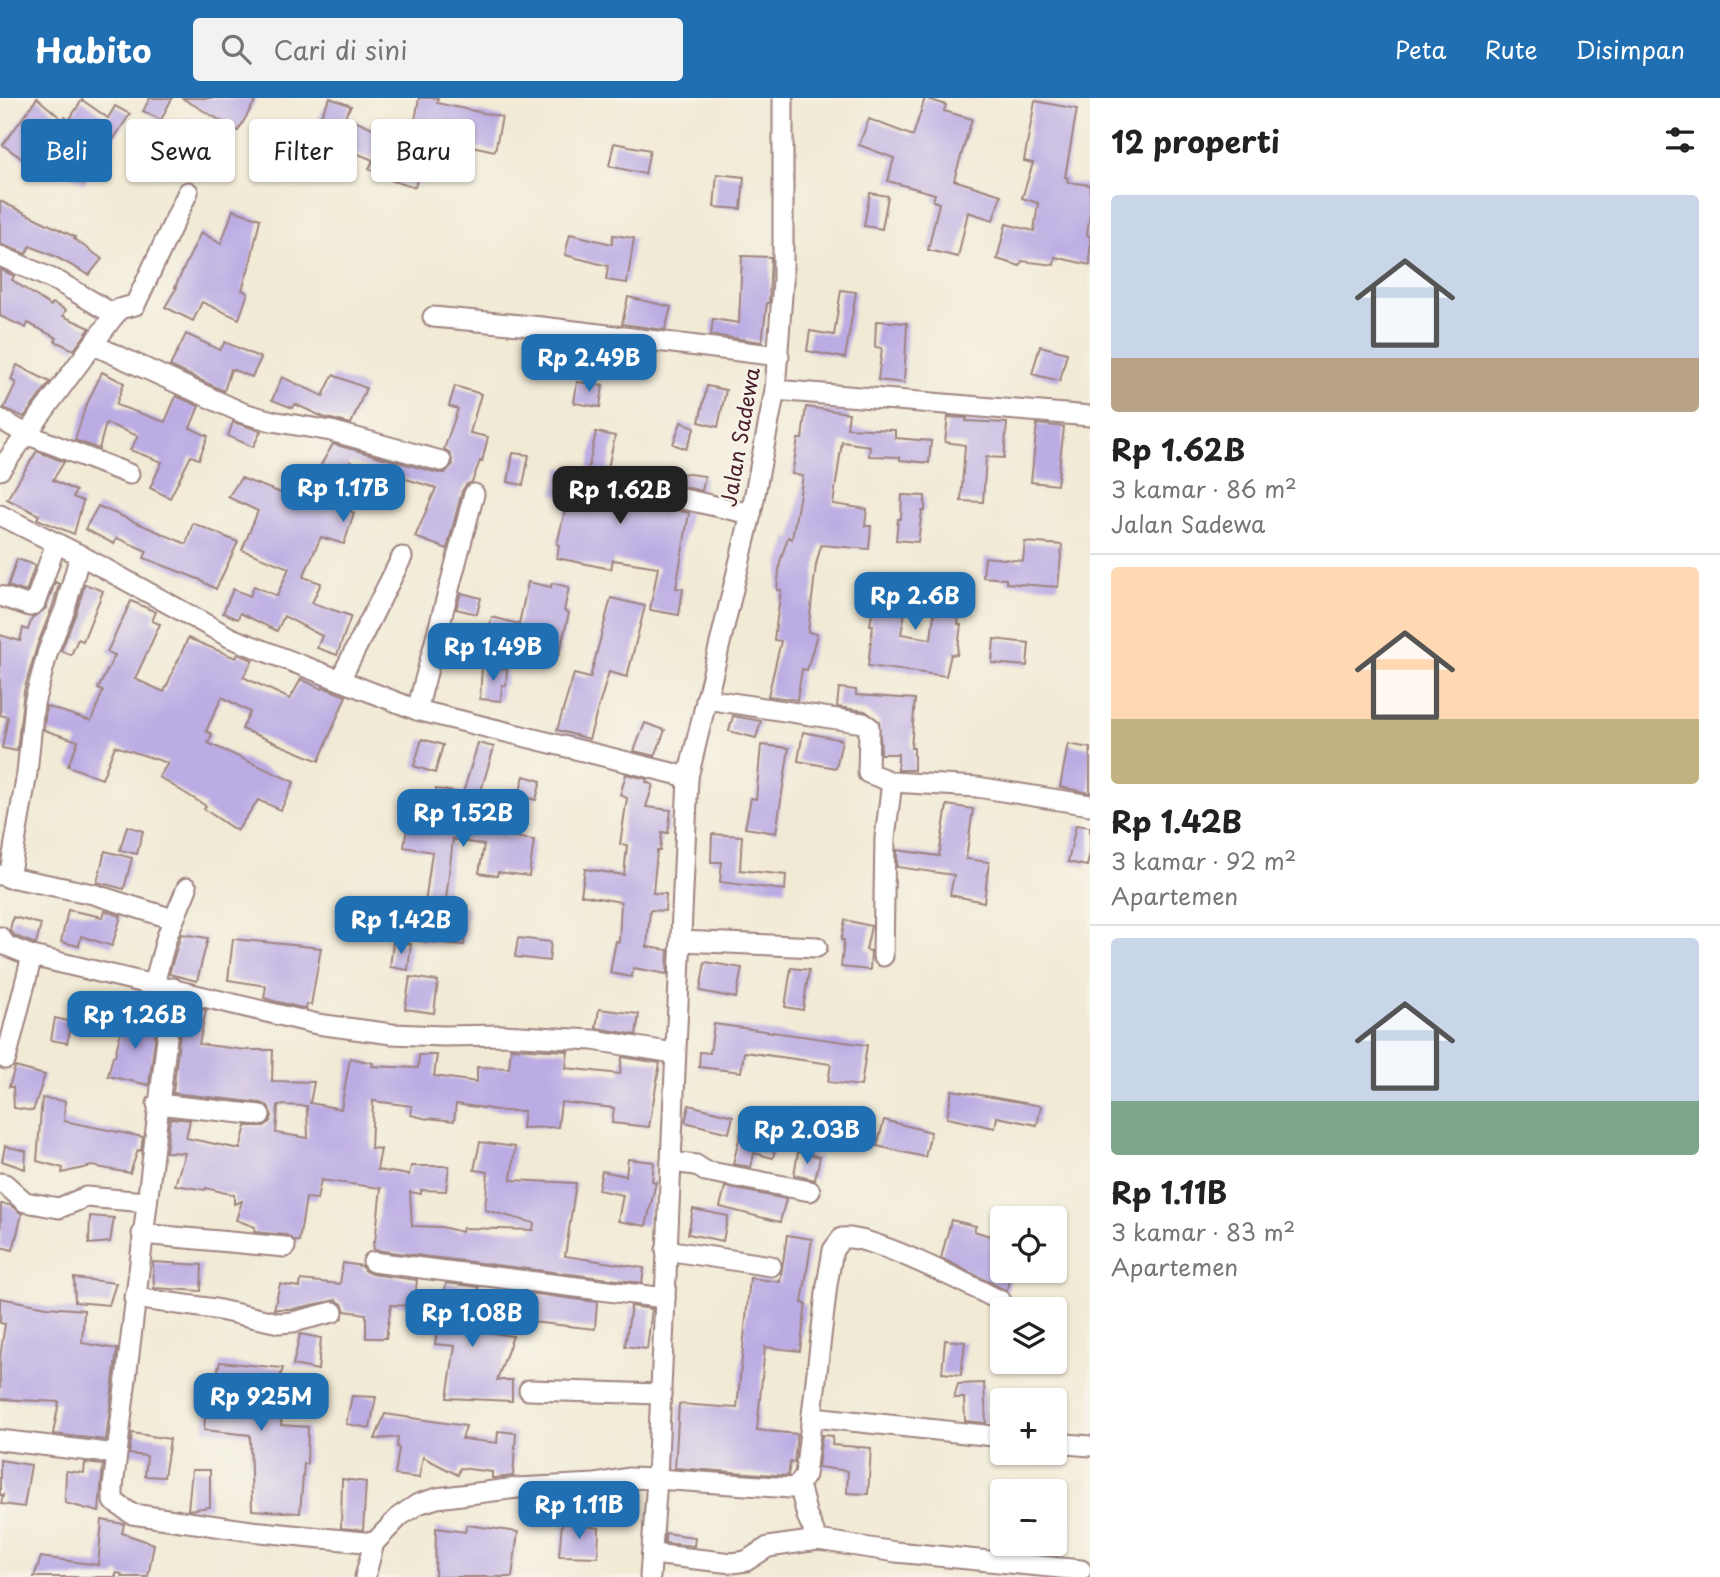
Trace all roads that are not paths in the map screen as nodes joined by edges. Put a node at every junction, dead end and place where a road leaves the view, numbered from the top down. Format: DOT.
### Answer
graph roads {
  1 [pos="783,98"];
  2 [pos="188,192"];
  3 [pos="0,256"];
  4 [pos="115,315"];
  5 [pos="432,317"];
  6 [pos="94,345"];
  7 [pos="779,356"];
  8 [pos="789,391"];
  9 [pos="1090,416"];
  10 [pos="0,419"];
  11 [pos="26,434"];
  12 [pos="441,461"];
  13 [pos="0,470"];
  14 [pos="129,474"];
  15 [pos="643,491"];
  16 [pos="474,494"];
  17 [pos="751,514"];
  18 [pos="0,515"];
  19 [pos="56,543"];
  20 [pos="80,555"];
  21 [pos="402,557"];
  22 [pos="0,596"];
  23 [pos="340,680"];
  24 [pos="706,699"];
  25 [pos="417,710"];
  26 [pos="688,777"];
  27 [pos="892,782"];
  28 [pos="1090,805"];
  29 [pos="4,877"];
  30 [pos="187,888"];
  31 [pos="173,919"];
  32 [pos="0,937"];
  33 [pos="681,941"];
  34 [pos="817,947"];
  35 [pos="32,956"];
  36 [pos="883,956"];
  37 [pos="163,986"];
  38 [pos="674,1053"];
  39 [pos="6,1059"];
  40 [pos="158,1104"];
  41 [pos="260,1115"];
  42 [pos="682,1164"];
  43 [pos="0,1182"];
  44 [pos="810,1191"];
  45 [pos="146,1202"];
  46 [pos="142,1234"];
  47 [pos="285,1247"];
  48 [pos="676,1251"];
  49 [pos="373,1262"];
  50 [pos="771,1266"];
  51 [pos="993,1297"];
  52 [pos="134,1298"];
  53 [pos="666,1298"];
  54 [pos="333,1312"];
  55 [pos="529,1390"];
  56 [pos="661,1394"];
  57 [pos="813,1417"];
  58 [pos="990,1436"];
  59 [pos="0,1440"];
  60 [pos="1067,1444"];
  61 [pos="1090,1446"];
  62 [pos="116,1454"];
  63 [pos="657,1479"];
  64 [pos="799,1484"];
  65 [pos="818,1540"];
  66 [pos="374,1543"];
  67 [pos="652,1554"];
  68 [pos="1081,1570"];
  69 [pos="365,1577"];
  70 [pos="650,1577"];
  1 -- 7 [label="street, Jalan Sadewa"];
  2 -- 4 [label="street"];
  3 -- 4 [label="street"];
  4 -- 6 [label="street"];
  5 -- 7 [label="street"];
  6 -- 11 [label="street"];
  6 -- 12 [label="street"];
  7 -- 8 [label="street, Jalan Sadewa"];
  8 -- 9 [label="street"];
  8 -- 17 [label="street, Jalan Sadewa"];
  10 -- 11 [label="street"];
  11 -- 13 [label="street"];
  11 -- 14 [label="street"];
  15 -- 17 [label="street"];
  16 -- 25 [label="street"];
  17 -- 24 [label="street, Jalan Sadewa"];
  18 -- 19 [label="street"];
  19 -- 20 [label="street"];
  19 -- 22 [label="street"];
  20 -- 23 [label="street"];
  20 -- 29 [label="street"];
  21 -- 23 [label="street"];
  23 -- 25 [label="street"];
  24 -- 26 [label="street, Jalan Sadewa"];
  24 -- 27 [label="street"];
  25 -- 26 [label="street"];
  26 -- 33 [label="street, Jalan Sadewa"];
  27 -- 28 [label="street"];
  27 -- 36 [label="street"];
  29 -- 31 [label="street"];
  30 -- 31 [label="street"];
  31 -- 37 [label="street"];
  32 -- 35 [label="street"];
  33 -- 34 [label="street"];
  33 -- 38 [label="street, Jalan Sadewa"];
  35 -- 37 [label="street"];
  35 -- 39 [label="street"];
  37 -- 38 [label="street"];
  37 -- 40 [label="street"];
  38 -- 42 [label="street, Jalan Sadewa"];
  40 -- 41 [label="street"];
  40 -- 45 [label="street"];
  42 -- 44 [label="street"];
  42 -- 48 [label="street, Jalan Sadewa"];
  43 -- 45 [label="street"];
  45 -- 46 [label="street"];
  46 -- 47 [label="street"];
  46 -- 52 [label="street"];
  48 -- 50 [label="street"];
  48 -- 53 [label="street, Jalan Sadewa"];
  49 -- 53 [label="street"];
  51 -- 57 [label="street"];
  52 -- 54 [label="street"];
  52 -- 62 [label="street"];
  53 -- 56 [label="street, Jalan Sadewa"];
  55 -- 56 [label="street"];
  56 -- 63 [label="street, Jalan Sadewa"];
  57 -- 58 [label="street"];
  57 -- 64 [label="street"];
  59 -- 62 [label="street"];
  60 -- 61 [label="street"];
  62 -- 66 [label="street"];
  63 -- 64 [label="street"];
  63 -- 66 [label="street"];
  63 -- 67 [label="street, Jalan Sadewa"];
  64 -- 65 [label="street"];
  65 -- 67 [label="street"];
  65 -- 68 [label="street"];
  66 -- 69 [label="street"];
  67 -- 70 [label="street, Jalan Sadewa"];
}
